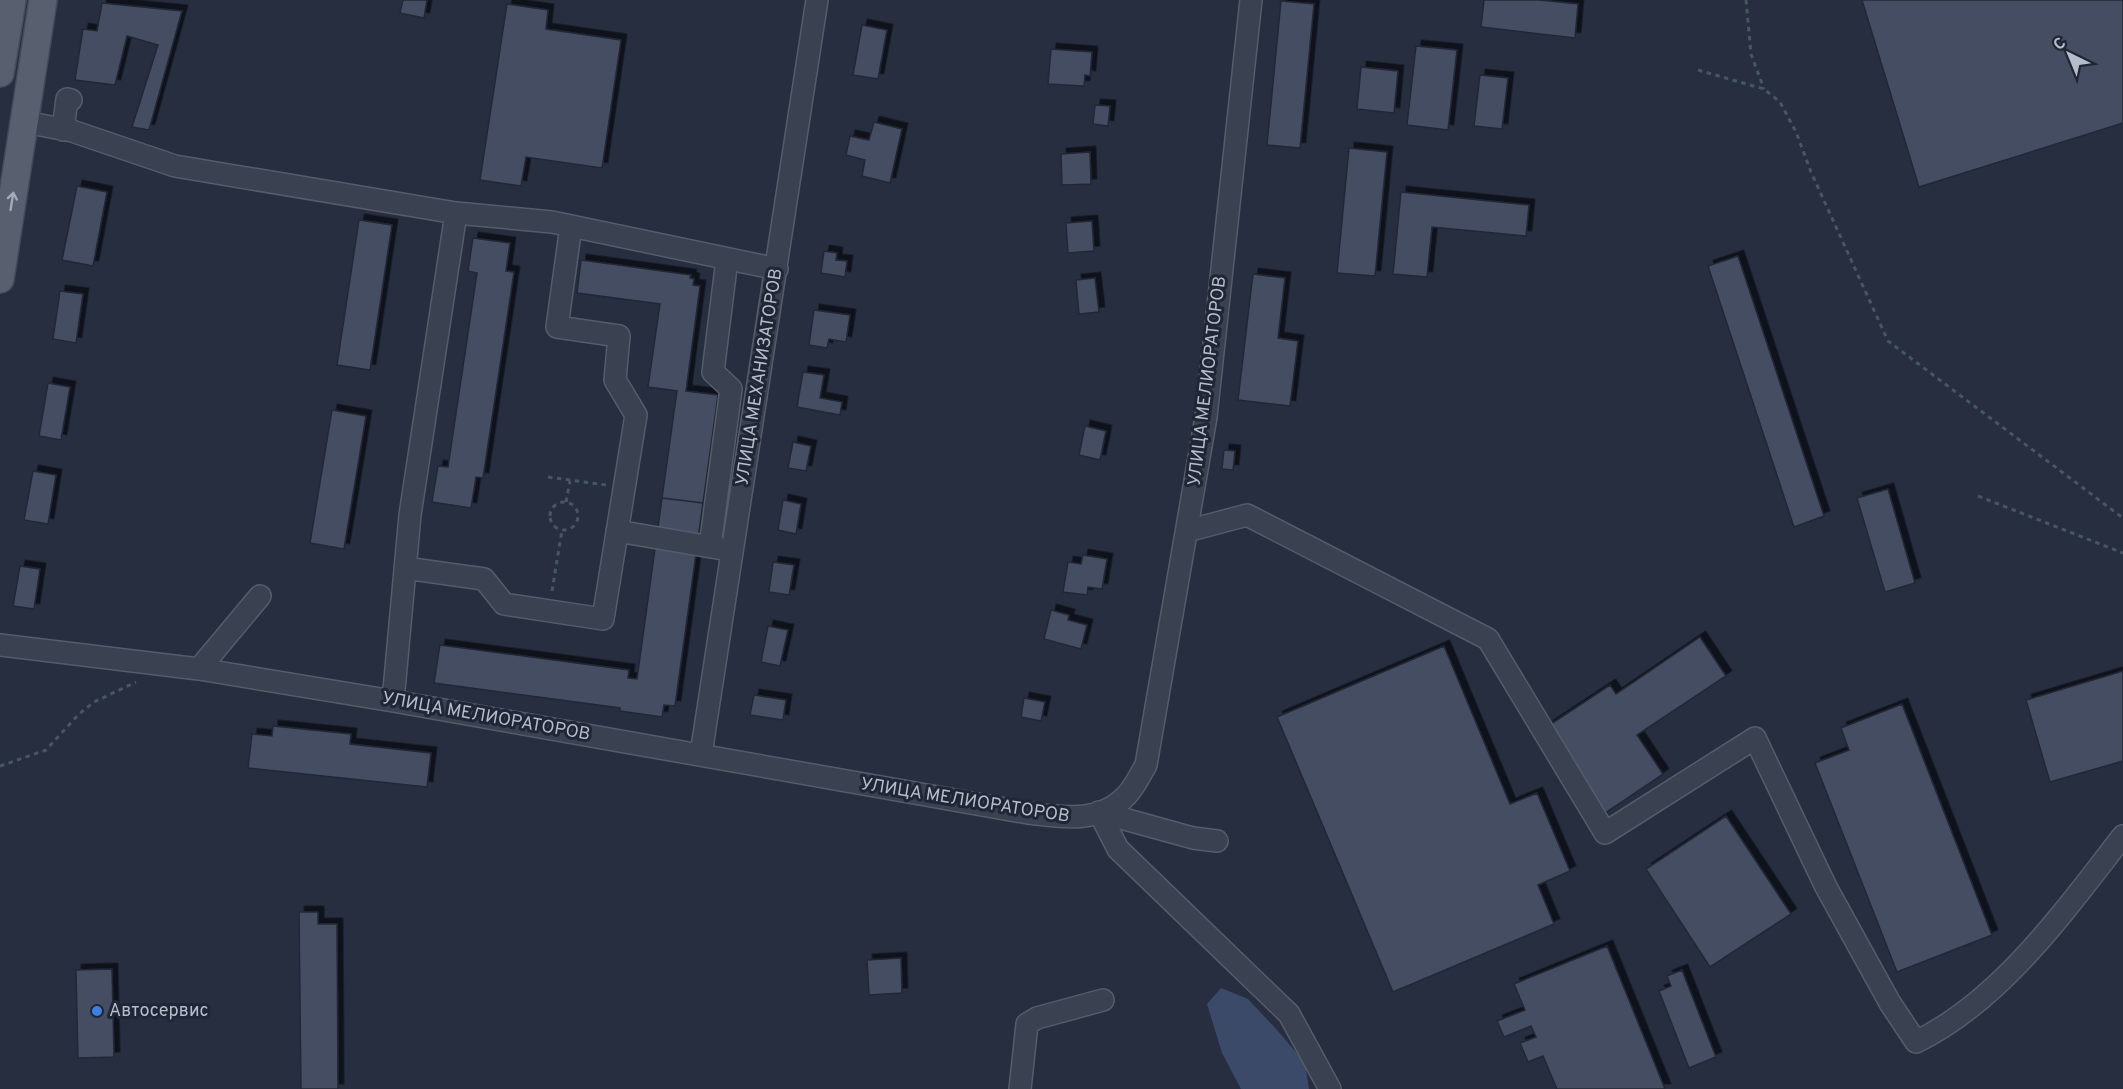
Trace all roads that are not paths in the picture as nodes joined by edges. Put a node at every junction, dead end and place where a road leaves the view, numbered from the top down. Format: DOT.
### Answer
graph roads {
  1 [pos="12,0"];
  2 [pos="44,0"];
  3 [pos="817,0"];
  4 [pos="1251,0"];
  5 [pos="0,73"];
  6 [pos="72,100"];
  7 [pos="25,122"];
  8 [pos="63,130"];
  9 [pos="456,213"];
  10 [pos="571,226"];
  11 [pos="727,259"];
  12 [pos="777,269"];
  13 [pos="0,279"];
  14 [pos="617,531"];
  15 [pos="1187,531"];
  16 [pos="710,546"];
  17 [pos="733,550"];
  18 [pos="405,568"];
  19 [pos="260,596"];
  20 [pos="0,645"];
  21 [pos="199,669"];
  22 [pos="393,701"];
  23 [pos="700,754"];
  24 [pos="1099,813"];
  25 [pos="2123,836"];
  26 [pos="1216,841"];
  27 [pos="1103,1000"];
  28 [pos="1020,1089"];
  29 [pos="1330,1089"];
  1 -- 5 [label="main road"];
  2 -- 7 [label="main road"];
  3 -- 12 [label="street, УЛИЦА МЕХАНИЗАТОРОВ"];
  4 -- 15 [label="street, УЛИЦА МЕЛИОРАТОРОВ"];
  6 -- 8 [label="street"];
  7 -- 8 [label="street"];
  13 -- 7 [label="main road, one-way"];
  8 -- 9 [label="street"];
  9 -- 10 [label="street"];
  9 -- 18 [label="street"];
  10 -- 11 [label="street"];
  10 -- 14 [label="street"];
  11 -- 12 [label="street"];
  11 -- 16 [label="street"];
  12 -- 17 [label="street, УЛИЦА МЕХАНИЗАТОРОВ"];
  14 -- 16 [label="street"];
  14 -- 18 [label="street"];
  15 -- 24 [label="street, УЛИЦА МЕЛИОРАТОРОВ"];
  15 -- 25 [label="street"];
  16 -- 17 [label="street"];
  17 -- 23 [label="street, УЛИЦА МЕХАНИЗАТОРОВ"];
  18 -- 22 [label="street"];
  19 -- 21 [label="street"];
  20 -- 21 [label="street, УЛИЦА МЕЛИОРАТОРОВ"];
  21 -- 22 [label="street, УЛИЦА МЕЛИОРАТОРОВ"];
  22 -- 23 [label="street, УЛИЦА МЕЛИОРАТОРОВ"];
  23 -- 24 [label="street, УЛИЦА МЕЛИОРАТОРОВ"];
  24 -- 26 [label="street"];
  24 -- 29 [label="street"];
  27 -- 28 [label="street"];
}
